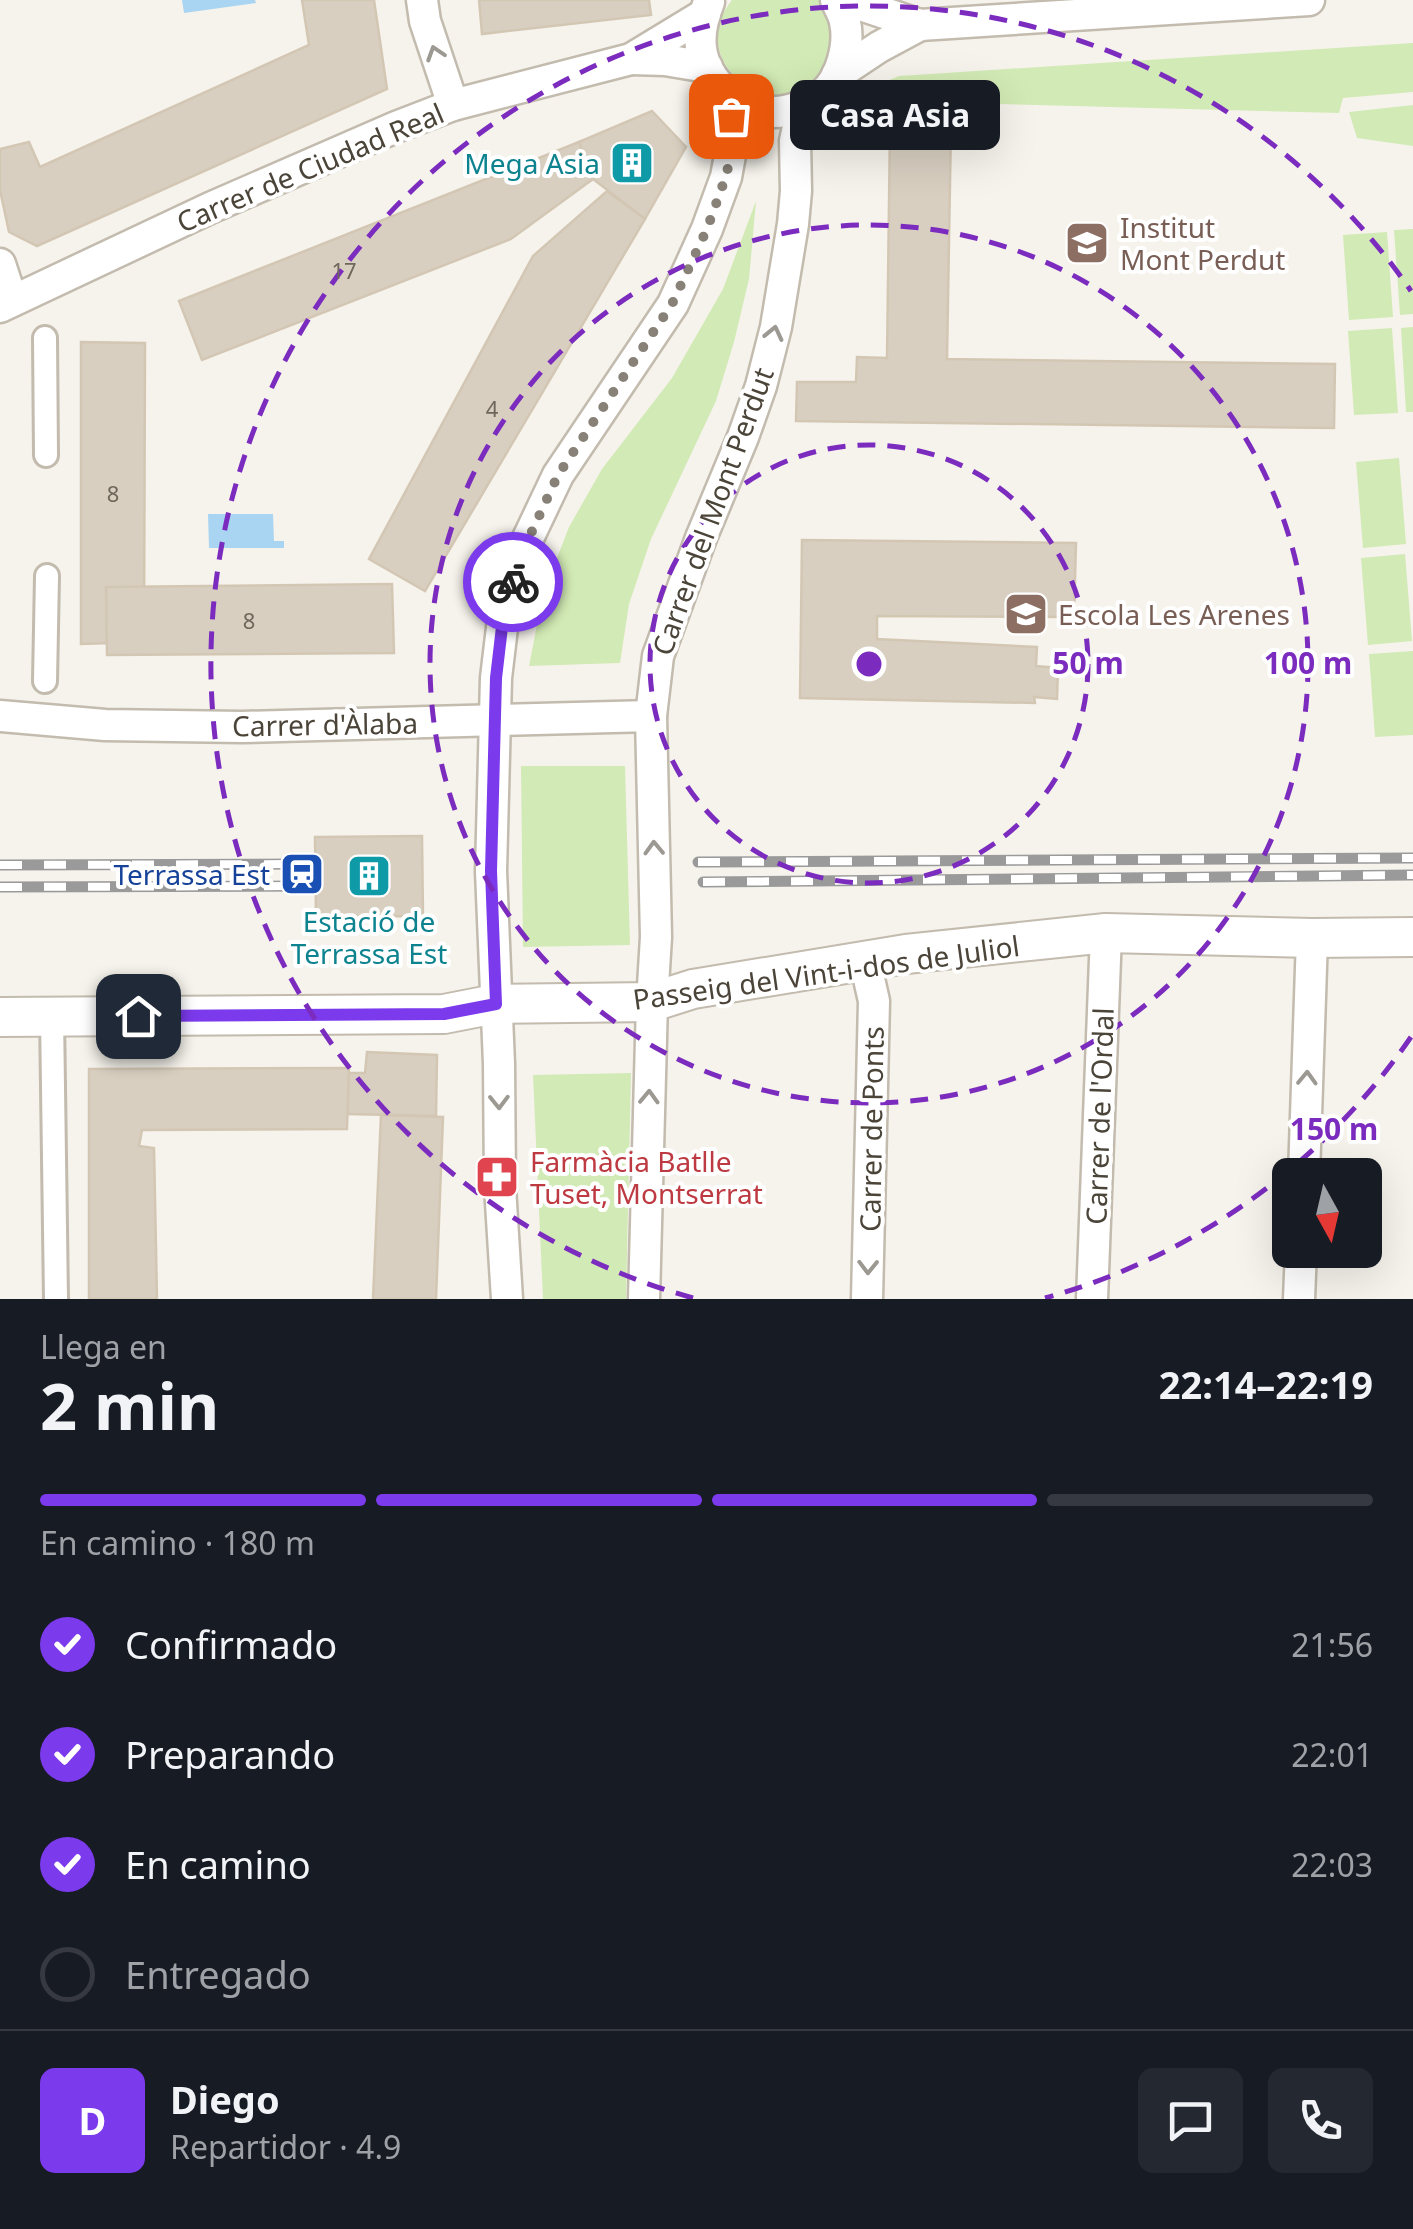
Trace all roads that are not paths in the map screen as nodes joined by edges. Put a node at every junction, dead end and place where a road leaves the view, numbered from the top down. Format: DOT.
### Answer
graph roads {
  1 [pos="422,0"];
  2 [pos="836,0"];
  3 [pos="846,0"];
  4 [pos="1309,0"];
  5 [pos="708,7"];
  6 [pos="920,25"];
  7 [pos="632,58"];
  8 [pos="709,70"];
  9 [pos="830,85"];
  10 [pos="453,105"];
  11 [pos="0,264"];
  12 [pos="6,304"];
  13 [pos="45,338"];
  14 [pos="46,455"];
  15 [pos="47,576"];
  16 [pos="45,680"];
  17 [pos="0,716"];
  18 [pos="651,716"];
  19 [pos="496,720"];
  20 [pos="1106,933"];
  21 [pos="1413,937"];
  22 [pos="1312,938"];
  23 [pos="866,961"];
  24 [pos="652,1002"];
  25 [pos="496,1004"];
  26 [pos="52,1016"];
  27 [pos="0,1017"];
  28 [pos="1305,1158"];
  29 [pos="1300,1268"];
  30 [pos="56,1299"];
  31 [pos="506,1299"];
  32 [pos="644,1299"];
  33 [pos="867,1299"];
  34 [pos="1092,1299"];
  35 [pos="1299,1299"];
  10 -- 1 [label="street, one-way"];
  2 -- 9 [label="street"];
  3 -- 6 [label="street"];
  4 -- 6 [label="street"];
  5 -- 7 [label="street, Carrer de Ciudad Real"];
  5 -- 8 [label="street"];
  6 -- 9 [label="street"];
  7 -- 8 [label="street, Carrer de Ciudad Real"];
  7 -- 10 [label="street, Carrer de Ciudad Real"];
  8 -- 9 [label="street"];
  8 -- 19 [label="street"];
  18 -- 9 [label="street, Carrer del Mont Perdut, one-way"];
  10 -- 12 [label="street, Carrer de Ciudad Real"];
  11 -- 12 [label="street"];
  13 -- 14 [label="street"];
  15 -- 16 [label="street"];
  17 -- 19 [label="street, Carrer d'Àlaba"];
  18 -- 19 [label="street, Carrer d'Àlaba"];
  24 -- 18 [label="street, Carrer del Mont Perdut, one-way"];
  19 -- 25 [label="street"];
  20 -- 22 [label="street, Passeig del Vint-i-dos de Juliol"];
  20 -- 23 [label="street, Passeig del Vint-i-dos de Juliol"];
  20 -- 34 [label="street, Carrer de l'Ordal"];
  21 -- 22 [label="street, Passeig del Vint-i-dos de Juliol"];
  28 -- 22 [label="street, one-way"];
  23 -- 24 [label="street, Passeig del Vint-i-dos de Juliol"];
  23 -- 33 [label="street, Carrer de Ponts, one-way"];
  24 -- 25 [label="street, Passeig del Vint-i-dos de Juliol"];
  32 -- 24 [label="street, Carrer del Mont Perdut, one-way"];
  25 -- 26 [label="street, Passeig del Vint-i-dos de Juliol"];
  25 -- 31 [label="street, one-way"];
  26 -- 27 [label="street, Passeig del Vint-i-dos de Juliol"];
  26 -- 30 [label="street"];
  29 -- 35 [label="street"];
}
